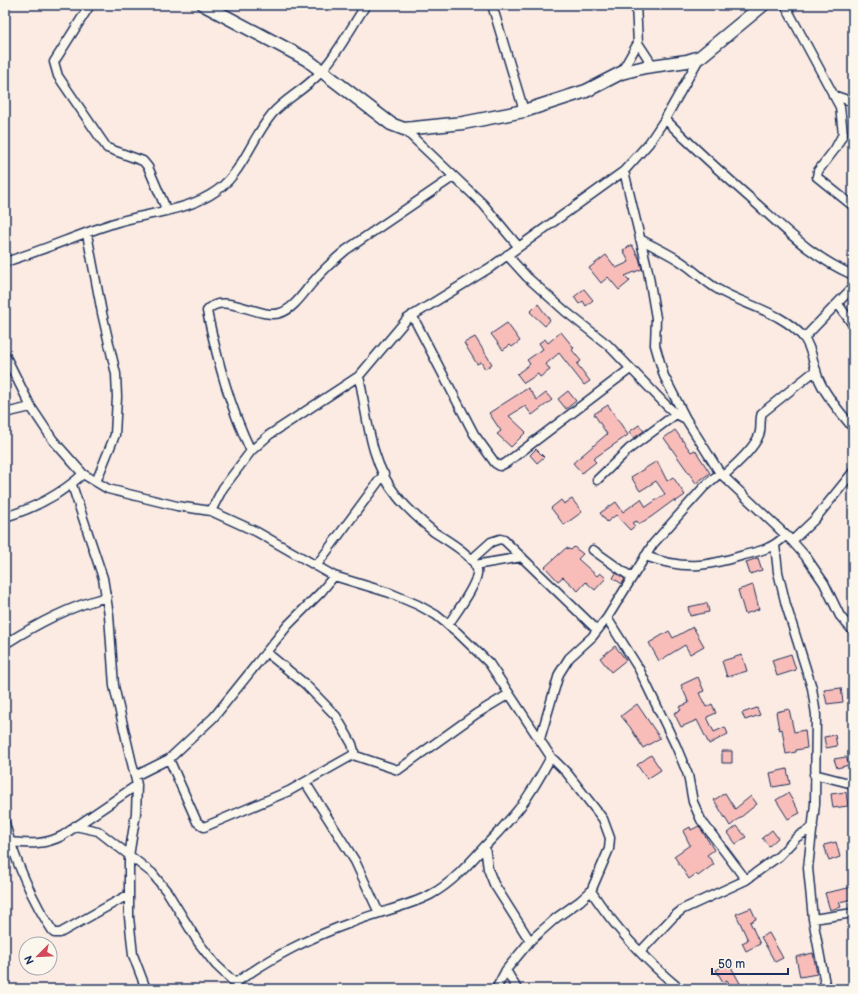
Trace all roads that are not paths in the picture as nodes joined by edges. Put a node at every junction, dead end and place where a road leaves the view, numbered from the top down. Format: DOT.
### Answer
graph roads {
  1 [pos="90,5"];
  2 [pos="204,5"];
  3 [pos="366,5"];
  4 [pos="492,5"];
  5 [pos="636,5"];
  6 [pos="763,5"];
  7 [pos="785,5"];
  8 [pos="638,44"];
  9 [pos="700,57"];
  10 [pos="653,66"];
  11 [pos="321,70"];
  12 [pos="621,73"];
  13 [pos="834,95"];
  14 [pos="853,102"];
  15 [pos="524,111"];
  16 [pos="666,120"];
  17 [pos="404,129"];
  18 [pos="624,171"];
  19 [pos="453,177"];
  20 [pos="853,206"];
  21 [pos="167,211"];
  22 [pos="87,234"];
  23 [pos="640,239"];
  24 [pos="518,246"];
  25 [pos="507,256"];
  26 [pos="5,262"];
  27 [pos="853,275"];
  28 [pos="853,287"];
  29 [pos="838,304"];
  30 [pos="412,315"];
  31 [pos="853,325"];
  32 [pos="804,338"];
  33 [pos="5,355"];
  34 [pos="630,369"];
  35 [pos="816,370"];
  36 [pos="359,376"];
  37 [pos="676,398"];
  38 [pos="666,405"];
  39 [pos="31,407"];
  40 [pos="5,413"];
  41 [pos="676,414"];
  42 [pos="686,419"];
  43 [pos="853,428"];
  44 [pos="251,451"];
  45 [pos="853,472"];
  46 [pos="83,474"];
  47 [pos="384,474"];
  48 [pos="722,474"];
  49 [pos="597,480"];
  50 [pos="96,482"];
  51 [pos="72,485"];
  52 [pos="211,511"];
  53 [pos="5,517"];
  54 [pos="785,536"];
  55 [pos="792,541"];
  56 [pos="775,546"];
  57 [pos="593,550"];
  58 [pos="645,556"];
  59 [pos="522,557"];
  60 [pos="473,562"];
  61 [pos="316,566"];
  62 [pos="334,576"];
  63 [pos="631,577"];
  64 [pos="107,597"];
  65 [pos="607,618"];
  66 [pos="448,625"];
  67 [pos="598,630"];
  68 [pos="853,631"];
  69 [pos="5,644"];
  70 [pos="266,652"];
  71 [pos="509,694"];
  72 [pos="540,739"];
  73 [pos="353,755"];
  74 [pos="551,757"];
  75 [pos="168,759"];
  76 [pos="814,774"];
  77 [pos="135,776"];
  78 [pos="304,782"];
  79 [pos="853,784"];
  80 [pos="137,785"];
  81 [pos="5,823"];
  82 [pos="75,826"];
  83 [pos="812,827"];
  84 [pos="8,846"];
  85 [pos="485,846"];
  86 [pos="129,856"];
  87 [pos="746,880"];
  88 [pos="591,891"];
  89 [pos="128,895"];
  90 [pos="379,913"];
  91 [pos="853,913"];
  92 [pos="813,919"];
  93 [pos="530,941"];
  94 [pos="640,952"];
  95 [pos="506,970"];
  96 [pos="236,986"];
  97 [pos="143,987"];
  98 [pos="675,988"];
  99 [pos="496,989"];
  100 [pos="516,989"];
  101 [pos="826,989"];
  1 -- 21 [label="street"];
  2 -- 11 [label="street"];
  3 -- 11 [label="street"];
  4 -- 15 [label="street"];
  5 -- 8 [label="street"];
  6 -- 9 [label="street"];
  7 -- 13 [label="street"];
  8 -- 10 [label="street"];
  8 -- 12 [label="street"];
  9 -- 10 [label="street"];
  9 -- 16 [label="street"];
  10 -- 12 [label="street"];
  11 -- 17 [label="street"];
  11 -- 21 [label="street"];
  12 -- 15 [label="street"];
  13 -- 14 [label="street"];
  13 -- 20 [label="street"];
  15 -- 17 [label="street"];
  16 -- 18 [label="street"];
  16 -- 27 [label="street"];
  17 -- 19 [label="street"];
  18 -- 23 [label="street"];
  18 -- 24 [label="street"];
  19 -- 24 [label="street"];
  19 -- 44 [label="street"];
  21 -- 22 [label="street"];
  22 -- 26 [label="street"];
  22 -- 50 [label="street"];
  23 -- 32 [label="street"];
  23 -- 37 [label="street"];
  24 -- 25 [label="street"];
  25 -- 30 [label="street"];
  25 -- 34 [label="street"];
  28 -- 29 [label="street"];
  29 -- 31 [label="street"];
  29 -- 32 [label="street"];
  30 -- 34 [label="street"];
  30 -- 36 [label="street"];
  32 -- 35 [label="street"];
  33 -- 39 [label="street"];
  34 -- 38 [label="street"];
  35 -- 43 [label="street"];
  35 -- 48 [label="street"];
  36 -- 44 [label="street"];
  36 -- 47 [label="street"];
  37 -- 38 [label="street"];
  37 -- 42 [label="street"];
  38 -- 41 [label="street"];
  39 -- 40 [label="street"];
  39 -- 46 [label="street"];
  41 -- 42 [label="street"];
  41 -- 49 [label="street"];
  42 -- 48 [label="street"];
  44 -- 52 [label="street"];
  45 -- 55 [label="street"];
  46 -- 50 [label="street"];
  46 -- 51 [label="street"];
  47 -- 60 [label="street"];
  47 -- 61 [label="street"];
  48 -- 54 [label="street"];
  48 -- 58 [label="street"];
  50 -- 52 [label="street"];
  51 -- 53 [label="street"];
  51 -- 64 [label="street"];
  52 -- 61 [label="street"];
  54 -- 55 [label="street"];
  54 -- 56 [label="street"];
  55 -- 68 [label="street"];
  56 -- 58 [label="street"];
  56 -- 76 [label="street"];
  57 -- 63 [label="street"];
  58 -- 63 [label="street"];
  59 -- 60 [label="street"];
  59 -- 60 [label="street"];
  59 -- 67 [label="street"];
  60 -- 66 [label="street"];
  61 -- 62 [label="street"];
  62 -- 66 [label="street"];
  62 -- 70 [label="street"];
  63 -- 65 [label="street"];
  64 -- 69 [label="street"];
  64 -- 77 [label="street"];
  65 -- 67 [label="street"];
  65 -- 87 [label="street"];
  66 -- 71 [label="street"];
  67 -- 72 [label="street"];
  70 -- 73 [label="street"];
  70 -- 75 [label="street"];
  71 -- 72 [label="street"];
  71 -- 73 [label="street"];
  72 -- 74 [label="street"];
  73 -- 78 [label="street"];
  74 -- 85 [label="street"];
  74 -- 88 [label="street"];
  75 -- 77 [label="street"];
  75 -- 78 [label="street"];
  76 -- 79 [label="street"];
  76 -- 83 [label="street"];
  77 -- 80 [label="street"];
  78 -- 90 [label="street"];
  80 -- 82 [label="street"];
  80 -- 86 [label="street"];
  81 -- 84 [label="street"];
  82 -- 84 [label="street"];
  82 -- 86 [label="street"];
  83 -- 87 [label="street"];
  83 -- 92 [label="street"];
  84 -- 89 [label="street"];
  85 -- 90 [label="street"];
  85 -- 93 [label="street"];
  86 -- 89 [label="street"];
  86 -- 96 [label="street"];
  87 -- 94 [label="street"];
  88 -- 93 [label="street"];
  88 -- 94 [label="street"];
  89 -- 97 [label="street"];
  90 -- 96 [label="street"];
  91 -- 92 [label="street"];
  92 -- 101 [label="street"];
  93 -- 95 [label="street"];
  94 -- 98 [label="street"];
  95 -- 99 [label="street"];
  95 -- 100 [label="street"];
}
